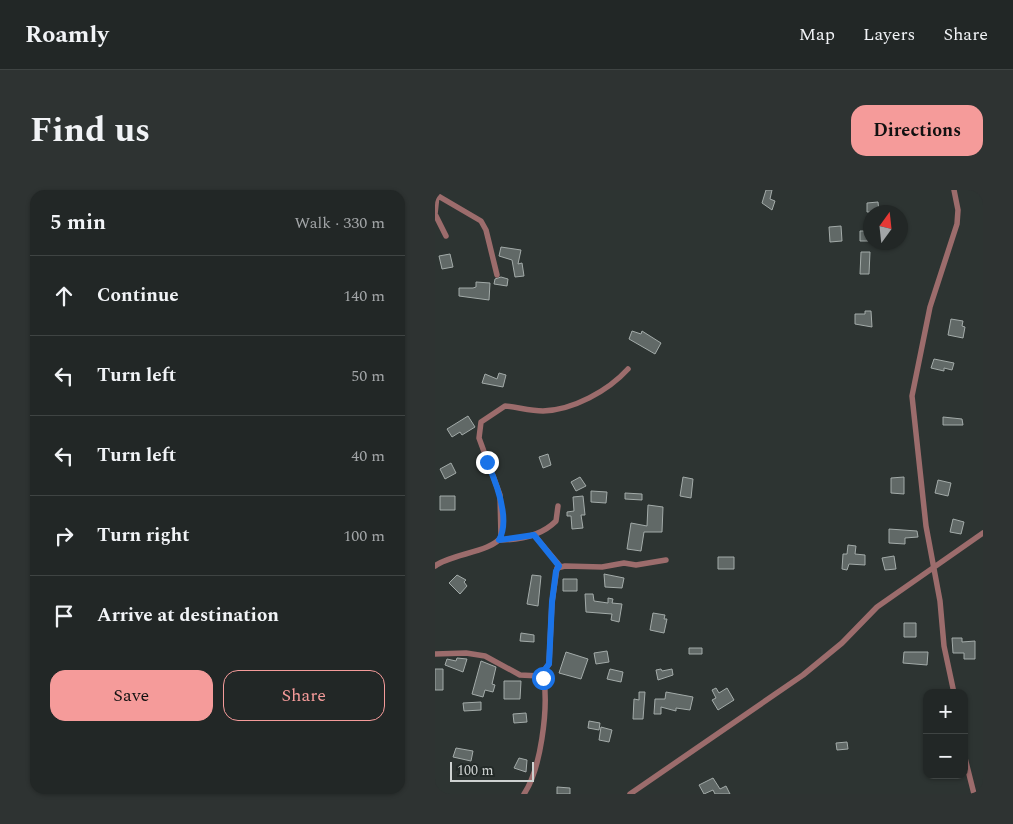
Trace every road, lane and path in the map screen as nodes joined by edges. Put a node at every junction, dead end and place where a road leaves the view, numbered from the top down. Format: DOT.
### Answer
graph roads {
  1 [pos="954,190"];
  2 [pos="436,194"];
  3 [pos="445,236"];
  4 [pos="497,275"];
  5 [pos="628,369"];
  6 [pos="558,506"];
  7 [pos="983,532"];
  8 [pos="534,535"];
  9 [pos="499,540"];
  10 [pos="666,560"];
  11 [pos="435,566"];
  12 [pos="559,566"];
  13 [pos="932,568"];
  14 [pos="435,654"];
  15 [pos="540,676"];
  16 [pos="953,689"];
  17 [pos="968,770"];
  18 [pos="524,794"];
  19 [pos="630,794"];
  20 [pos="974,794"];
  1 -- 13 [label="street"];
  2 -- 3 [label="street"];
  2 -- 4 [label="street"];
  5 -- 9 [label="street"];
  6 -- 8 [label="street"];
  7 -- 13 [label="street"];
  8 -- 9 [label="street"];
  8 -- 12 [label="street"];
  9 -- 11 [label="street"];
  10 -- 12 [label="street"];
  12 -- 15 [label="street"];
  13 -- 16 [label="street"];
  13 -- 19 [label="street"];
  14 -- 15 [label="street"];
  15 -- 18 [label="street"];
  17 -- 20 [label="street"];
}
